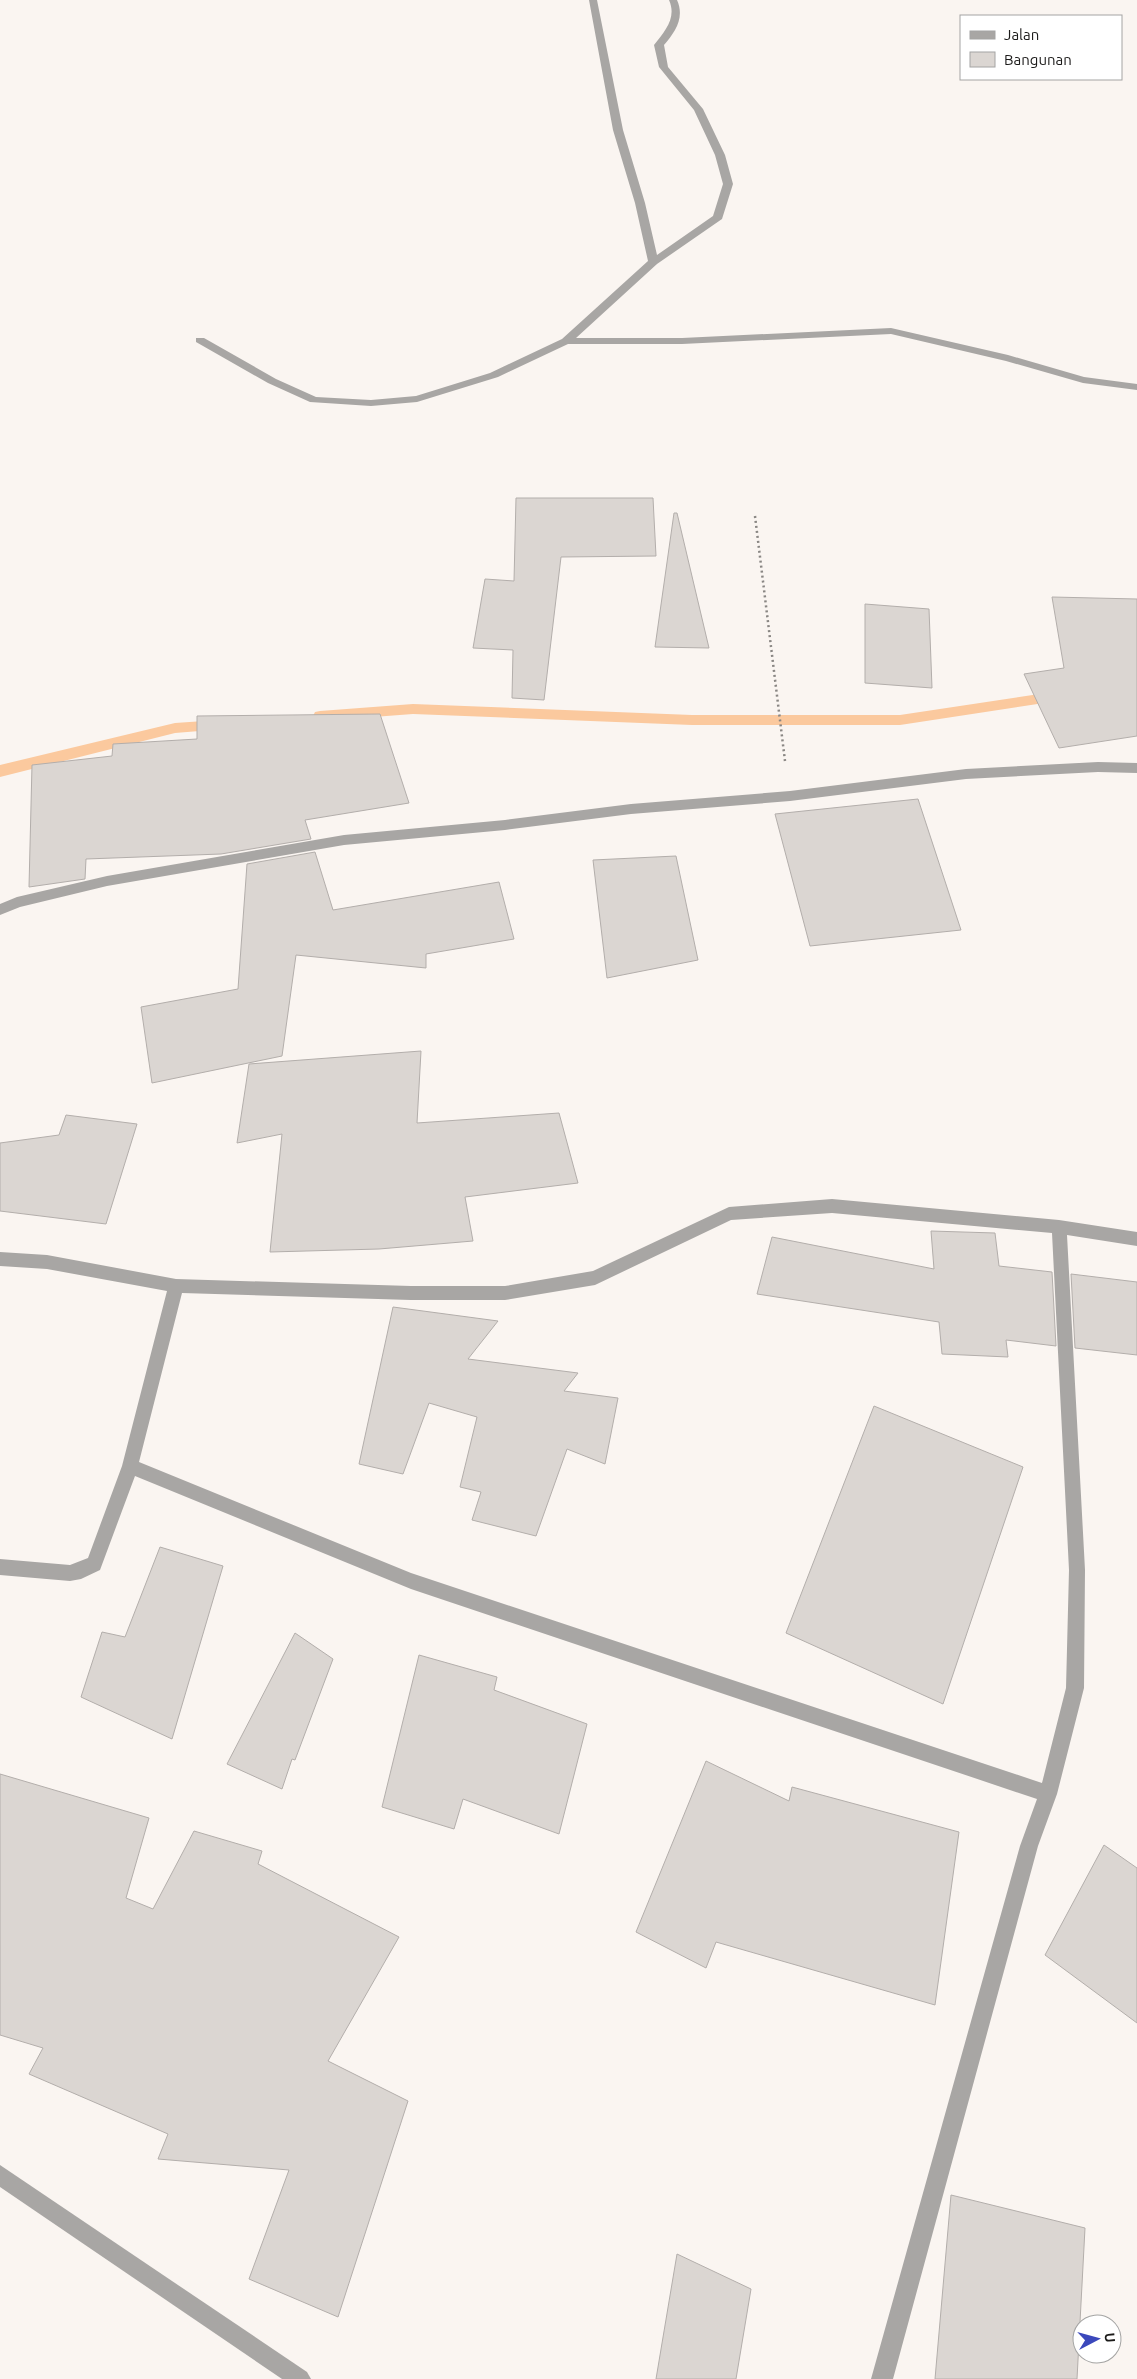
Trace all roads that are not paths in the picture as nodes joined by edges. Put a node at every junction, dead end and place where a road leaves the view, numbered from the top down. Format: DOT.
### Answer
graph roads {
  1 [pos="593,0"];
  2 [pos="673,0"];
  3 [pos="653,262"];
  4 [pos="200,340"];
  5 [pos="566,341"];
  6 [pos="1137,387"];
  7 [pos="1137,768"];
  8 [pos="0,910"];
  9 [pos="1058,1228"];
  10 [pos="1137,1239"];
  11 [pos="0,1259"];
  12 [pos="176,1286"];
  13 [pos="130,1466"];
  14 [pos="0,1567"];
  15 [pos="1048,1794"];
  16 [pos="0,2175"];
  17 [pos="300,2379"];
  18 [pos="882,2379"];
  1 -- 3 [label="street"];
  2 -- 3 [label="street"];
  3 -- 5 [label="street"];
  4 -- 5 [label="street"];
  5 -- 6 [label="street"];
  7 -- 8 [label="street"];
  9 -- 10 [label="street"];
  9 -- 12 [label="street"];
  9 -- 15 [label="street"];
  11 -- 12 [label="street"];
  12 -- 13 [label="street"];
  13 -- 14 [label="street"];
  13 -- 15 [label="street"];
  15 -- 18 [label="street"];
  16 -- 17 [label="street"];
}
